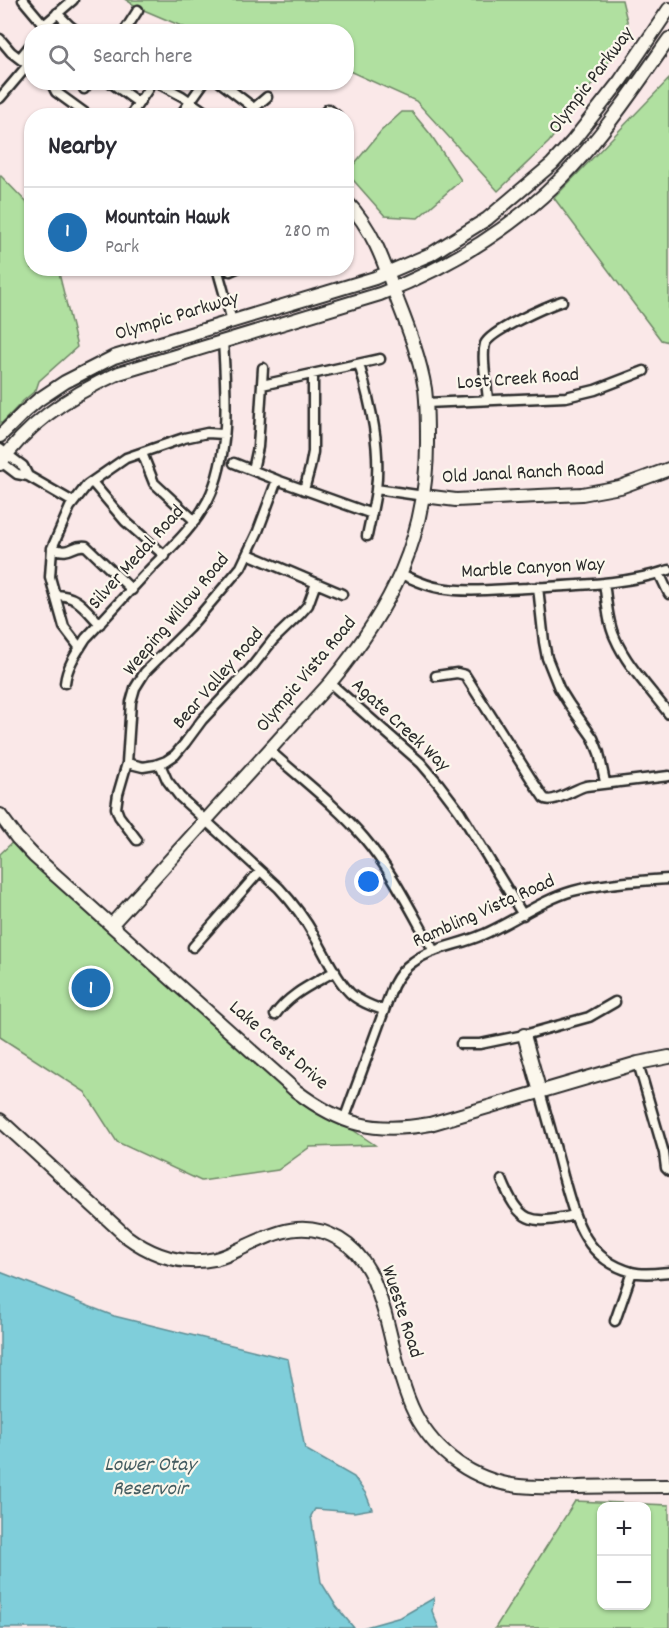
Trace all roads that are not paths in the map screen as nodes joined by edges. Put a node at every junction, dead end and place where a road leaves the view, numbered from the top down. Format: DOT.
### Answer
graph roads {
  1 [pos="23,0"];
  2 [pos="74,0"];
  3 [pos="669,9"];
  4 [pos="138,10"];
  5 [pos="57,13"];
  6 [pos="39,24"];
  7 [pos="46,24"];
  8 [pos="68,24"];
  9 [pos="130,24"];
  10 [pos="0,39"];
  11 [pos="669,39"];
  12 [pos="24,56"];
  13 [pos="24,60"];
  14 [pos="55,90"];
  15 [pos="121,90"];
  16 [pos="147,90"];
  17 [pos="170,90"];
  18 [pos="198,90"];
  19 [pos="230,90"];
  20 [pos="267,97"];
  21 [pos="0,98"];
  22 [pos="190,101"];
  23 [pos="139,103"];
  24 [pos="78,108"];
  25 [pos="136,108"];
  26 [pos="185,108"];
  27 [pos="200,108"];
  28 [pos="252,108"];
  29 [pos="257,108"];
  30 [pos="354,211"];
  31 [pos="388,273"];
  32 [pos="219,276"];
  33 [pos="394,289"];
  34 [pos="562,301"];
  35 [pos="232,321"];
  36 [pos="223,341"];
  37 [pos="380,359"];
  38 [pos="359,364"];
  39 [pos="262,368"];
  40 [pos="644,371"];
  41 [pos="313,374"];
  42 [pos="262,385"];
  43 [pos="488,400"];
  44 [pos="426,403"];
  45 [pos="224,434"];
  46 [pos="0,436"];
  47 [pos="142,453"];
  48 [pos="2,458"];
  49 [pos="234,463"];
  50 [pos="669,469"];
  51 [pos="253,471"];
  52 [pos="277,480"];
  53 [pos="92,482"];
  54 [pos="376,489"];
  55 [pos="304,490"];
  56 [pos="424,496"];
  57 [pos="74,502"];
  58 [pos="372,514"];
  59 [pos="195,521"];
  60 [pos="367,536"];
  61 [pos="52,548"];
  62 [pos="248,554"];
  63 [pos="165,556"];
  64 [pos="669,570"];
  65 [pos="659,573"];
  66 [pos="401,574"];
  67 [pos="316,583"];
  68 [pos="604,583"];
  69 [pos="538,587"];
  70 [pos="132,590"];
  71 [pos="342,594"];
  72 [pos="669,594"];
  73 [pos="55,595"];
  74 [pos="100,624"];
  75 [pos="80,648"];
  76 [pos="436,676"];
  77 [pos="65,683"];
  78 [pos="330,683"];
  79 [pos="669,714"];
  80 [pos="270,750"];
  81 [pos="127,764"];
  82 [pos="160,764"];
  83 [pos="669,776"];
  84 [pos="605,782"];
  85 [pos="0,816"];
  86 [pos="205,822"];
  87 [pos="137,840"];
  88 [pos="260,872"];
  89 [pos="669,879"];
  90 [pos="523,915"];
  91 [pos="112,924"];
  92 [pos="193,947"];
  93 [pos="434,951"];
  94 [pos="334,971"];
  95 [pos="615,1002"];
  96 [pos="383,1010"];
  97 [pos="275,1015"];
  98 [pos="524,1035"];
  99 [pos="461,1044"];
  100 [pos="669,1057"];
  101 [pos="638,1063"];
  102 [pos="540,1092"];
  103 [pos="0,1120"];
  104 [pos="344,1120"];
  105 [pos="669,1171"];
  106 [pos="502,1180"];
  107 [pos="574,1215"];
  108 [pos="632,1272"];
  109 [pos="669,1272"];
  110 [pos="615,1321"];
  111 [pos="669,1486"];
  1 -- 6 [label="street"];
  2 -- 5 [label="street"];
  3 -- 31 [label="main road, Olympic Parkway"];
  4 -- 9 [label="street"];
  5 -- 7 [label="street"];
  5 -- 8 [label="street"];
  10 -- 12 [label="street"];
  11 -- 33 [label="main road, Olympic Parkway"];
  13 -- 21 [label="street"];
  14 -- 24 [label="street"];
  15 -- 23 [label="street"];
  16 -- 23 [label="street"];
  17 -- 22 [label="street"];
  18 -- 22 [label="street"];
  19 -- 28 [label="street"];
  20 -- 29 [label="street"];
  22 -- 26 [label="street"];
  22 -- 27 [label="street"];
  23 -- 25 [label="street"];
  30 -- 31 [label="main road, Olympic Vista Road"];
  31 -- 33 [label="main road, Olympic Vista Road"];
  31 -- 35 [label="main road, Olympic Parkway"];
  32 -- 35 [label="street"];
  33 -- 36 [label="main road, Olympic Parkway"];
  33 -- 44 [label="main road, Olympic Vista Road"];
  34 -- 43 [label="street"];
  35 -- 46 [label="main road, Olympic Parkway"];
  36 -- 45 [label="street, Silver Medal Road"];
  36 -- 48 [label="main road, Olympic Parkway"];
  37 -- 38 [label="street"];
  38 -- 41 [label="street"];
  38 -- 54 [label="street"];
  39 -- 42 [label="street"];
  40 -- 43 [label="street, Lost Creek Road"];
  41 -- 42 [label="street"];
  41 -- 55 [label="street"];
  42 -- 51 [label="street"];
  43 -- 44 [label="street, Lost Creek Road"];
  44 -- 56 [label="main road, Olympic Vista Road"];
  45 -- 47 [label="street"];
  45 -- 59 [label="street, Silver Medal Road"];
  47 -- 53 [label="street"];
  47 -- 59 [label="street"];
  48 -- 57 [label="street"];
  49 -- 51 [label="street"];
  50 -- 56 [label="main road, Old Janal Ranch Road"];
  51 -- 52 [label="street"];
  52 -- 55 [label="street"];
  52 -- 62 [label="street, Weeping Willow Road"];
  53 -- 57 [label="street"];
  53 -- 63 [label="street"];
  54 -- 56 [label="street, Old Janal Ranch Road"];
  54 -- 58 [label="street"];
  55 -- 58 [label="street"];
  56 -- 66 [label="main road, Olympic Vista Road"];
  57 -- 61 [label="street"];
  58 -- 60 [label="street"];
  59 -- 63 [label="street, Silver Medal Road"];
  61 -- 70 [label="street"];
  61 -- 73 [label="street"];
  62 -- 67 [label="street"];
  62 -- 81 [label="street, Weeping Willow Road"];
  63 -- 70 [label="street, Silver Medal Road"];
  64 -- 65 [label="street, Marble Canyon Way"];
  65 -- 68 [label="street, Marble Canyon Way"];
  65 -- 72 [label="street"];
  66 -- 69 [label="street, Marble Canyon Way"];
  66 -- 78 [label="main road, Olympic Vista Road"];
  67 -- 71 [label="street"];
  67 -- 82 [label="street, Bear Valley Road"];
  68 -- 69 [label="street, Marble Canyon Way"];
  68 -- 79 [label="street"];
  69 -- 84 [label="street"];
  70 -- 74 [label="street, Silver Medal Road"];
  73 -- 74 [label="street"];
  73 -- 75 [label="street"];
  74 -- 75 [label="street, Silver Medal Road"];
  75 -- 77 [label="street, Silver Medal Road"];
  76 -- 84 [label="street"];
  78 -- 80 [label="main road, Olympic Vista Road"];
  78 -- 90 [label="street, Agate Creek Way"];
  80 -- 86 [label="main road, Olympic Vista Road"];
  80 -- 93 [label="street"];
  81 -- 82 [label="street"];
  81 -- 87 [label="street, Weeping Willow Road"];
  82 -- 86 [label="street"];
  83 -- 84 [label="street"];
  85 -- 91 [label="main road, Lake Crest Drive"];
  86 -- 88 [label="street"];
  86 -- 91 [label="main road, Olympic Vista Road"];
  88 -- 92 [label="street"];
  88 -- 94 [label="street"];
  89 -- 90 [label="street, Rambling Vista Road"];
  90 -- 93 [label="street, Rambling Vista Road"];
  91 -- 104 [label="main road, Lake Crest Drive"];
  93 -- 96 [label="street, Rambling Vista Road"];
  94 -- 96 [label="street"];
  94 -- 97 [label="street"];
  95 -- 98 [label="street"];
  96 -- 104 [label="street, Rambling Vista Road"];
  98 -- 99 [label="street"];
  98 -- 102 [label="main road"];
  100 -- 101 [label="main road, Lake Crest Drive"];
  101 -- 102 [label="main road, Lake Crest Drive"];
  101 -- 105 [label="street"];
  102 -- 104 [label="main road, Lake Crest Drive"];
  102 -- 107 [label="street"];
  103 -- 111 [label="main road, Wueste Road"];
  106 -- 107 [label="street"];
  107 -- 108 [label="street"];
  108 -- 109 [label="street"];
  108 -- 110 [label="street"];
}
